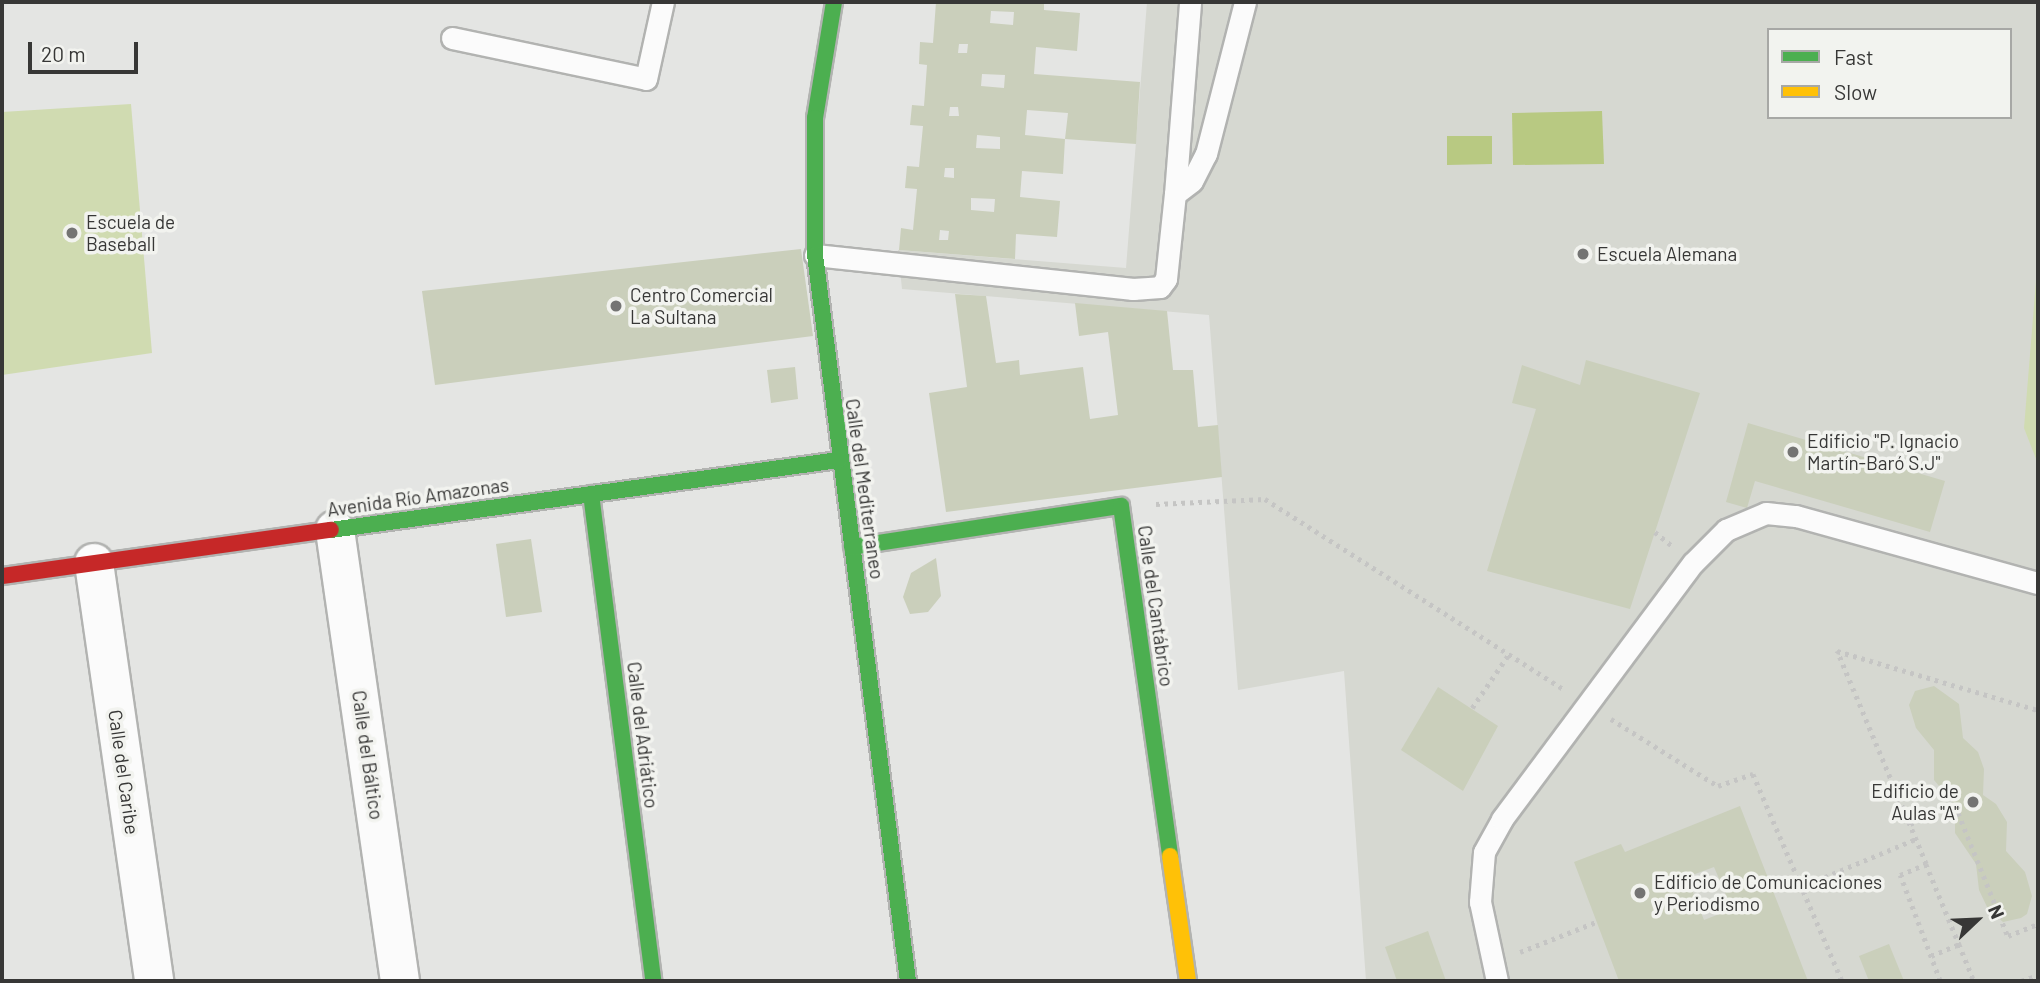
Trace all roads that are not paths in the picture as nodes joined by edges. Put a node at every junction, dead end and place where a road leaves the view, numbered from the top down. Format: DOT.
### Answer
graph roads {
  1 [pos="663,2"];
  2 [pos="834,2"];
  3 [pos="1190,2"];
  4 [pos="1245,2"];
  5 [pos="452,38"];
  6 [pos="1175,194"];
  7 [pos="815,255"];
  8 [pos="839,460"];
  9 [pos="591,494"];
  10 [pos="335,530"];
  11 [pos="852,548"];
  12 [pos="94,563"];
  13 [pos="2,576"];
  14 [pos="2038,583"];
  15 [pos="1494,972"];
  16 [pos="154,981"];
  17 [pos="400,981"];
  18 [pos="653,981"];
  19 [pos="908,981"];
  20 [pos="1188,981"];
  1 -- 5 [label="lane"];
  2 -- 7 [label="street, Calle del Mediterraneo"];
  3 -- 6 [label="lane"];
  4 -- 6 [label="lane"];
  6 -- 7 [label="lane"];
  7 -- 8 [label="street, Calle del Mediterraneo"];
  8 -- 9 [label="street, Avenida Río Amazonas"];
  8 -- 11 [label="street, Calle del Mediterraneo"];
  9 -- 10 [label="street, Avenida Río Amazonas"];
  9 -- 18 [label="street, Calle del Adriático"];
  10 -- 12 [label="street, Avenida Río Amazonas"];
  10 -- 17 [label="street, Calle del Báltico"];
  11 -- 19 [label="street, Calle del Mediterraneo"];
  11 -- 20 [label="street, Calle del Cantábrico"];
  12 -- 13 [label="street, Avenida Río Amazonas"];
  12 -- 16 [label="street, Calle del Caribe"];
  14 -- 15 [label="lane"];
}
